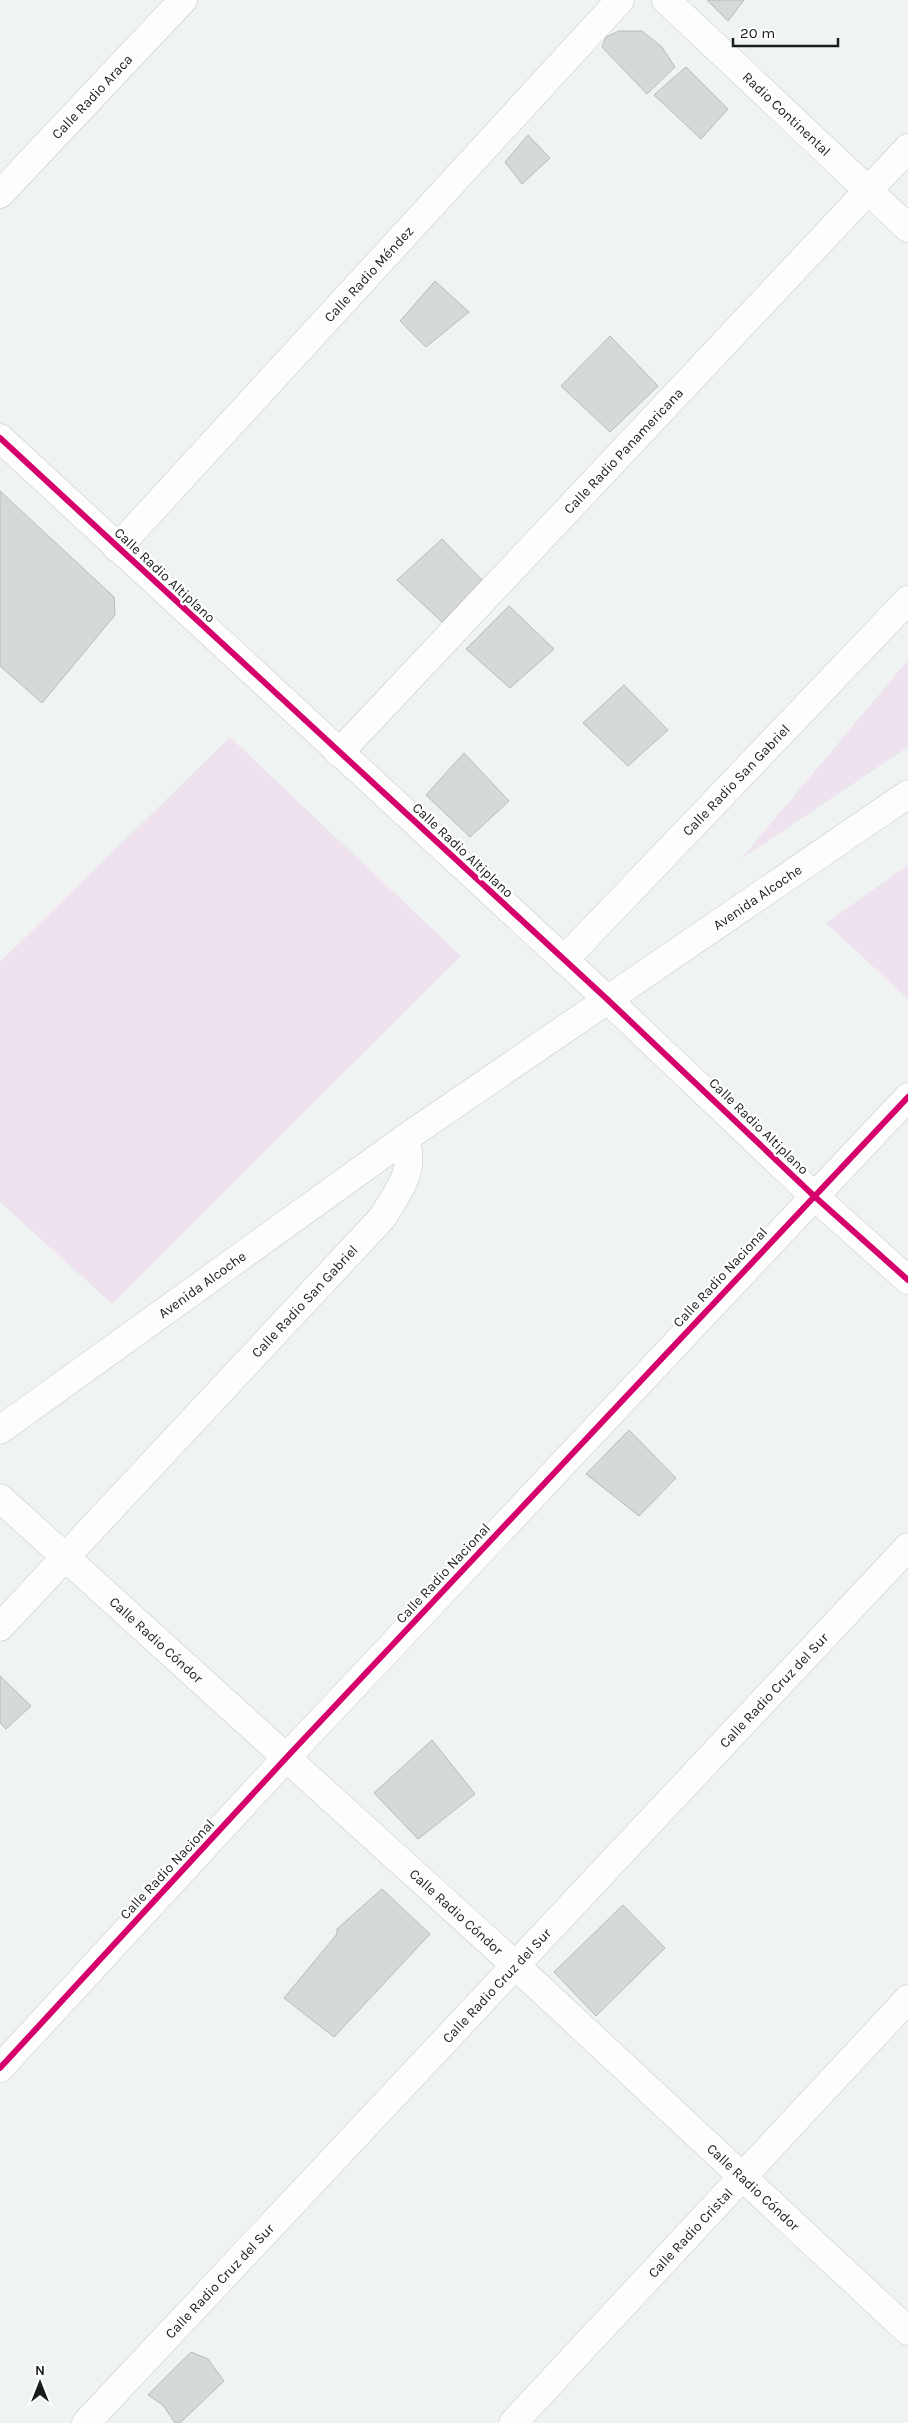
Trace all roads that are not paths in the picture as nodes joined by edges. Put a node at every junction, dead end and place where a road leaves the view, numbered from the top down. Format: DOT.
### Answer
graph roads {
  1 [pos="183,0"];
  2 [pos="620,0"];
  3 [pos="666,0"];
  4 [pos="908,148"];
  5 [pos="868,192"];
  6 [pos="0,194"];
  7 [pos="908,228"];
  8 [pos="0,438"];
  9 [pos="117,548"];
  10 [pos="908,600"];
  11 [pos="339,753"];
  12 [pos="908,794"];
  13 [pos="564,960"];
  14 [pos="608,1000"];
  15 [pos="908,1097"];
  16 [pos="404,1139"];
  17 [pos="814,1196"];
  18 [pos="908,1280"];
  19 [pos="0,1430"];
  20 [pos="0,1498"];
  21 [pos="908,1547"];
  22 [pos="66,1558"];
  23 [pos="0,1627"];
  24 [pos="286,1758"];
  25 [pos="515,1965"];
  26 [pos="908,1999"];
  27 [pos="0,2068"];
  28 [pos="743,2176"];
  29 [pos="908,2331"];
  30 [pos="86,2423"];
  31 [pos="513,2423"];
  1 -- 6 [label="street, Calle Radio Araca"];
  2 -- 9 [label="street, Calle Radio Méndez"];
  3 -- 5 [label="street, Radio Continental"];
  4 -- 5 [label="street, Calle Radio Panamericana"];
  5 -- 7 [label="street, Radio Continental"];
  5 -- 11 [label="street, Calle Radio Panamericana"];
  8 -- 9 [label="street, Calle Radio Altiplano"];
  9 -- 11 [label="street, Calle Radio Altiplano"];
  10 -- 13 [label="street, Calle Radio San Gabriel"];
  11 -- 13 [label="street, Calle Radio Altiplano"];
  12 -- 14 [label="street, Avenida Alcoche"];
  13 -- 14 [label="street, Calle Radio Altiplano"];
  14 -- 16 [label="street"];
  14 -- 17 [label="street, Calle Radio Altiplano"];
  15 -- 17 [label="street, Calle Radio Nacional"];
  16 -- 19 [label="street, Avenida Alcoche"];
  16 -- 22 [label="street, Calle Radio San Gabriel"];
  17 -- 18 [label="street, Calle Radio Altiplano"];
  17 -- 24 [label="street, Calle Radio Nacional"];
  20 -- 22 [label="street, Calle Radio Cóndor"];
  21 -- 25 [label="street, Calle Radio Cruz del Sur"];
  22 -- 23 [label="street, Calle Radio San Gabriel"];
  22 -- 24 [label="street, Calle Radio Cóndor"];
  24 -- 25 [label="street, Calle Radio Cóndor"];
  24 -- 27 [label="street, Calle Radio Nacional"];
  25 -- 28 [label="street, Calle Radio Cóndor"];
  25 -- 30 [label="street, Calle Radio Cruz del Sur"];
  26 -- 28 [label="street, Calle Radio Cristal"];
  28 -- 29 [label="street, Calle Radio Cóndor"];
  28 -- 31 [label="street, Calle Radio Cristal"];
}
